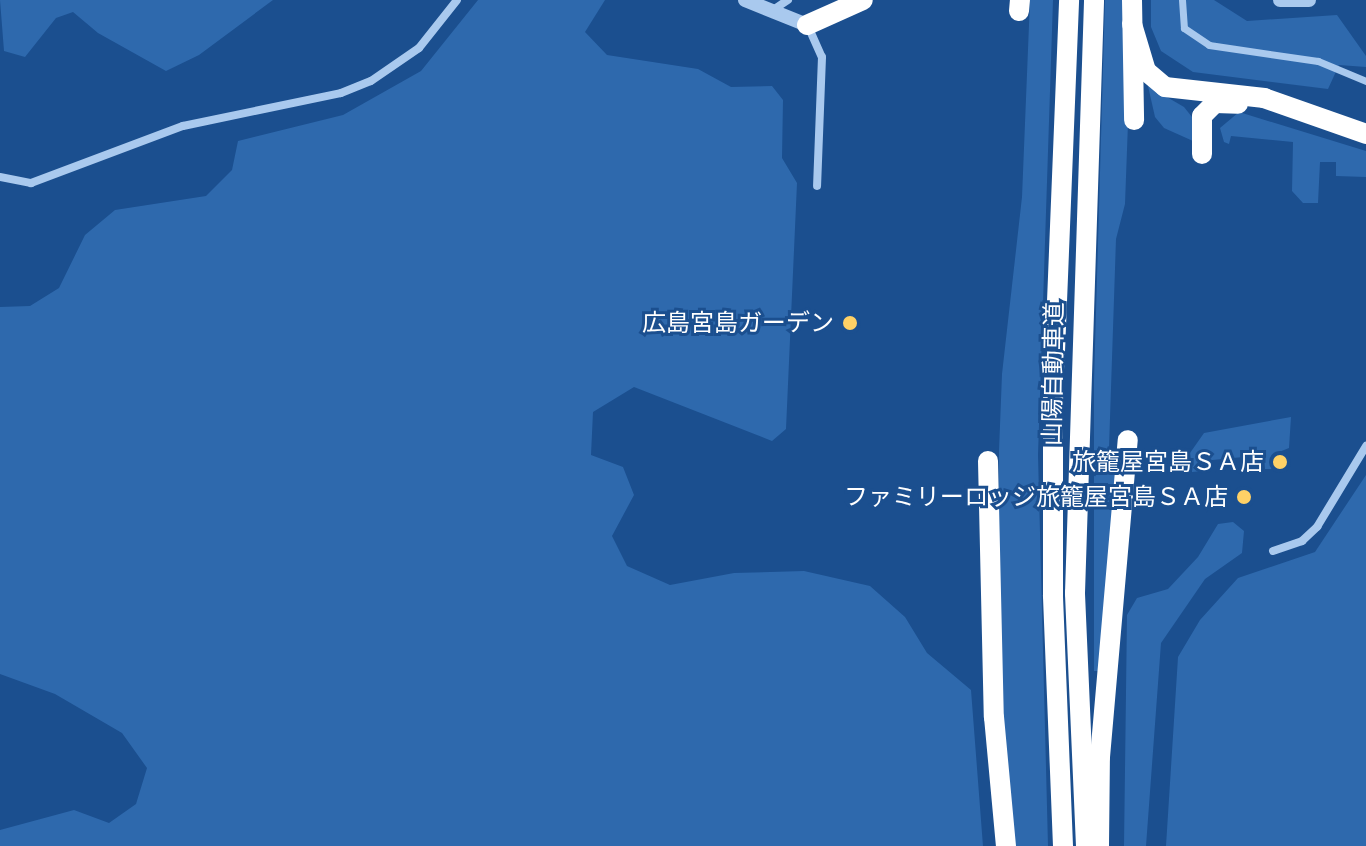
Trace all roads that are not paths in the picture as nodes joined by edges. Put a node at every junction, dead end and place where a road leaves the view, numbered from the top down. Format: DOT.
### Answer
graph roads {
  1 [pos="457,0"];
  2 [pos="745,0"];
  3 [pos="788,0"];
  4 [pos="850,0"];
  5 [pos="863,0"];
  6 [pos="1069,0"];
  7 [pos="1094,0"];
  8 [pos="1132,0"];
  9 [pos="1182,0"];
  10 [pos="1280,0"];
  11 [pos="1309,0"];
  12 [pos="772,10"];
  13 [pos="1132,24"];
  14 [pos="807,25"];
  15 [pos="1366,81"];
  16 [pos="1134,120"];
  17 [pos="1366,135"];
  18 [pos="1202,154"];
  19 [pos="0,177"];
  20 [pos="817,186"];
  21 [pos="1128,440"];
  22 [pos="1366,446"];
  23 [pos="988,461"];
  24 [pos="1273,551"];
  25 [pos="1006,846"];
  26 [pos="1063,846"];
  27 [pos="1086,846"];
  28 [pos="1099,846"];
  1 -- 19 [label="street"];
  2 -- 12 [label="street"];
  3 -- 12 [label="street"];
  4 -- 14 [label="highway"];
  5 -- 14 [label="highway"];
  6 -- 26 [label="highway, 山陽自動車道"];
  7 -- 27 [label="highway, 山陽自動車道"];
  8 -- 13 [label="highway"];
  9 -- 15 [label="street"];
  10 -- 11 [label="street"];
  12 -- 14 [label="street"];
  13 -- 16 [label="highway"];
  13 -- 17 [label="highway"];
  14 -- 20 [label="street"];
  17 -- 18 [label="highway"];
  21 -- 28 [label="highway"];
  22 -- 24 [label="street"];
  23 -- 25 [label="highway"];
}
